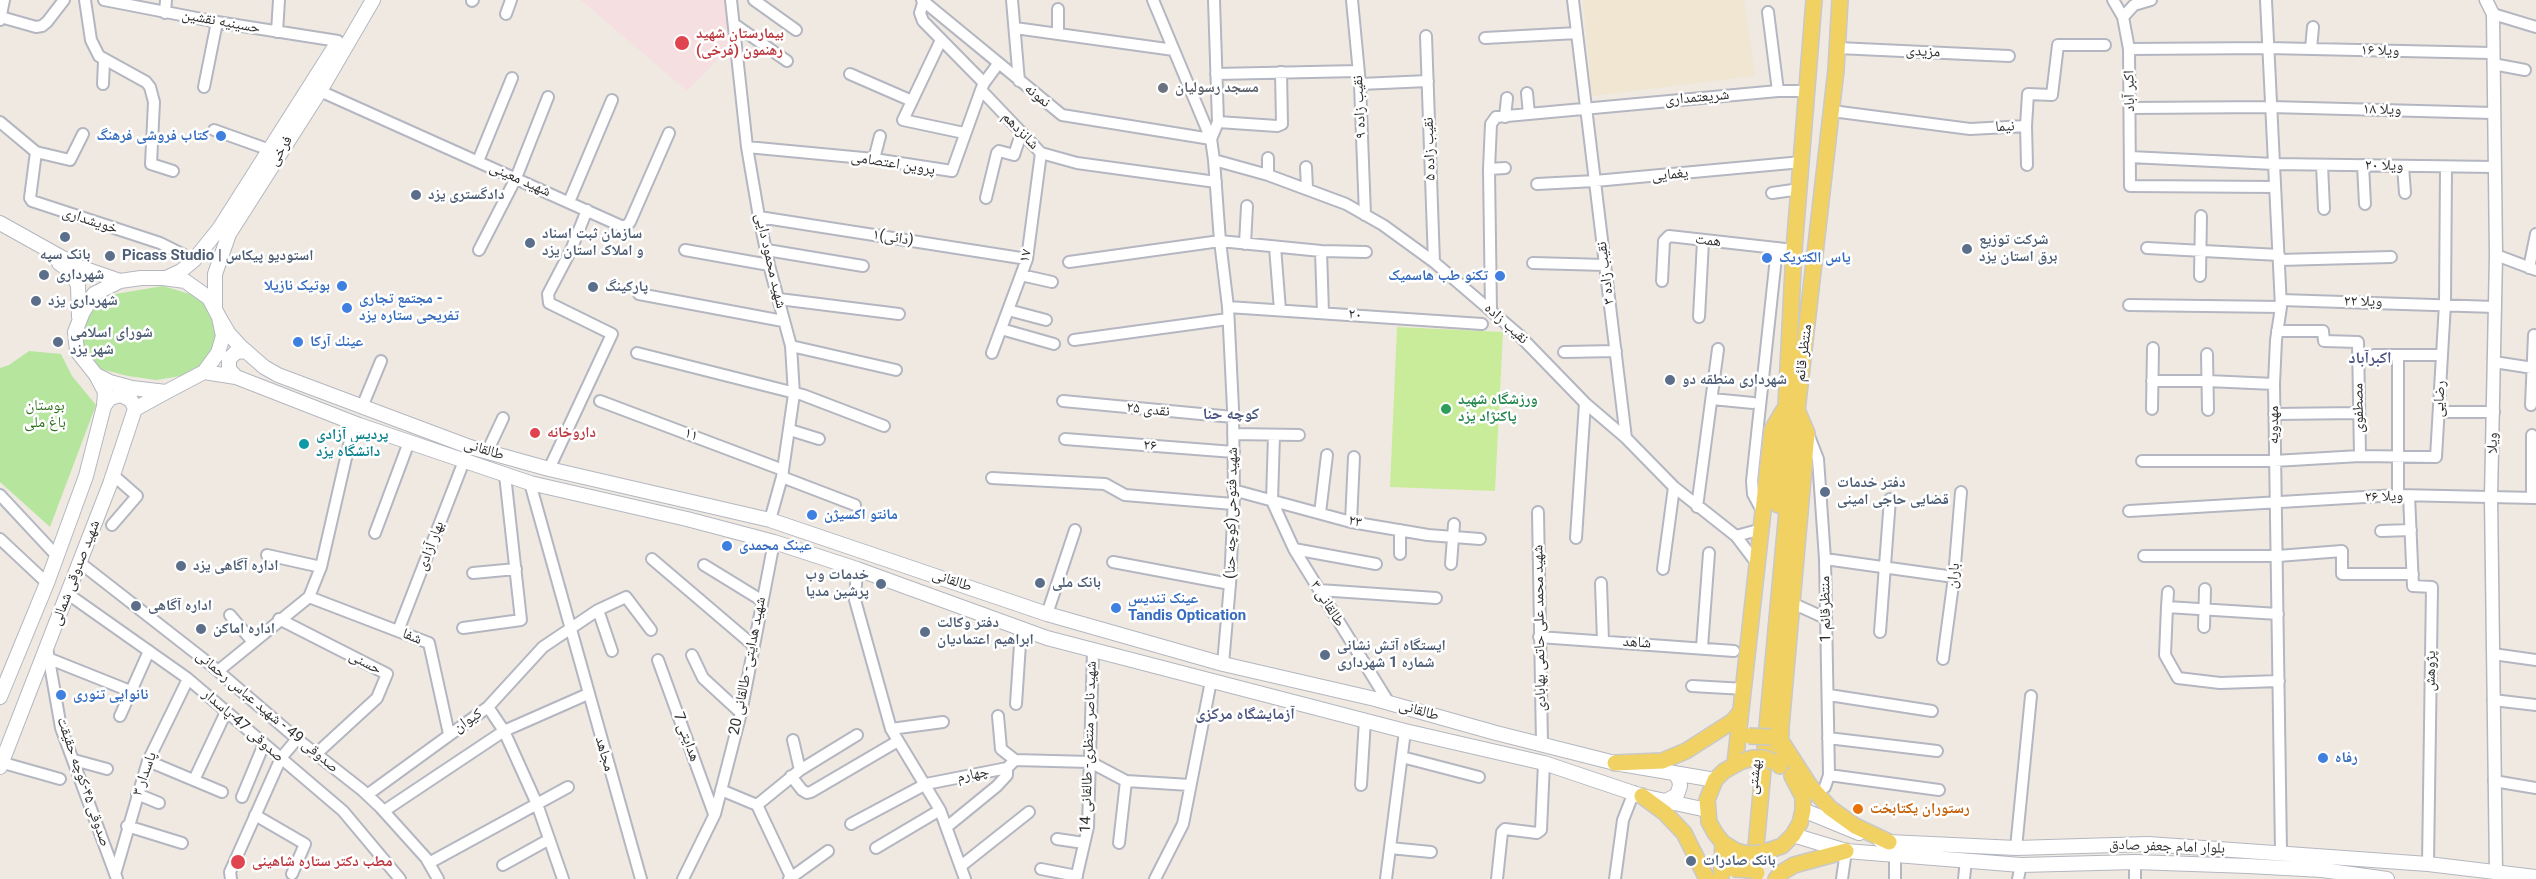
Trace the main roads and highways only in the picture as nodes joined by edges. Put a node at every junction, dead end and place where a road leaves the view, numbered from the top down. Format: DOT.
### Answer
graph roads {
  1 [pos="363,0"];
  2 [pos="373,0"];
  3 [pos="1814,0"];
  4 [pos="1840,0"];
  5 [pos="0,223"];
  6 [pos="0,229"];
  7 [pos="166,279"];
  8 [pos="120,281"];
  9 [pos="217,313"];
  10 [pos="79,320"];
  11 [pos="246,351"];
  12 [pos="204,372"];
  13 [pos="96,375"];
  14 [pos="236,377"];
  15 [pos="166,392"];
  16 [pos="104,406"];
  17 [pos="1792,409"];
  18 [pos="135,410"];
  19 [pos="1763,676"];
  20 [pos="0,697"];
  21 [pos="1771,706"];
  22 [pos="1741,716"];
  23 [pos="1778,735"];
  24 [pos="1614,763"];
  25 [pos="1739,763"];
  26 [pos="1,764"];
  27 [pos="1777,764"];
  28 [pos="1674,773"];
  29 [pos="1715,780"];
  30 [pos="1638,794"];
  31 [pos="1666,801"];
  32 [pos="1707,810"];
  33 [pos="1803,810"];
  34 [pos="1820,817"];
  35 [pos="1793,835"];
  36 [pos="1818,843"];
  37 [pos="1730,847"];
  38 [pos="1892,849"];
  39 [pos="1846,851"];
  40 [pos="1764,852"];
  41 [pos="1744,877"];
  42 [pos="2536,877"];
  43 [pos="1707,879"];
  44 [pos="1776,879"];
  45 [pos="2387,879"];
  1 -- 7 [label="main road, فرخی"];
  2 -- 9 [label="main road, فرخی"];
  3 -- 17 [label="main road, منتظر قائم"];
  4 -- 17 [label="main road, منتظر قائم"];
  5 -- 8 [label="main road"];
  6 -- 10 [label="main road"];
  7 -- 8 [label="main road"];
  7 -- 9 [label="main road"];
  8 -- 10 [label="main road"];
  9 -- 11 [label="main road, طالقانی"];
  9 -- 12 [label="main road"];
  10 -- 13 [label="main road"];
  11 -- 14 [label="main road"];
  11 -- 24 [label="main road, طالقانی"];
  12 -- 14 [label="main road, طالقانی"];
  12 -- 15 [label="main road"];
  13 -- 15 [label="main road"];
  13 -- 16 [label="main road, شهید صدوقی شمالی"];
  14 -- 30 [label="main road, طالقانی"];
  15 -- 18 [label="main road"];
  16 -- 18 [label="main road"];
  16 -- 20 [label="main road, شهید صدوقی شمالی"];
  17 -- 19 [label="main road, منتظر قائم"];
  17 -- 21 [label="main road, منتظر قائم"];
  17 -- 22 [label="main road"];
  17 -- 23 [label="main road"];
  18 -- 26 [label="main road, شهید صدوقی شمالی"];
  19 -- 41 [label="main road, بهشتی"];
  21 -- 41 [label="main road, بهشتی"];
  22 -- 23 [label="main road, bridge"];
  22 -- 24 [label="main road"];
  22 -- 25 [label="main road"];
  23 -- 27 [label="main road"];
  23 -- 38 [label="main road"];
  24 -- 28 [label="main road, طالقانی"];
  25 -- 27 [label="main road, bridge"];
  25 -- 29 [label="main road"];
  27 -- 33 [label="main road"];
  28 -- 29 [label="main road, طالقانی"];
  28 -- 31 [label="main road"];
  29 -- 32 [label="main road"];
  30 -- 31 [label="main road, طالقانی"];
  30 -- 43 [label="main road"];
  31 -- 32 [label="main road, طالقانی"];
  32 -- 37 [label="main road"];
  33 -- 34 [label="main road, بلوار امام جعفر صادق"];
  33 -- 35 [label="main road"];
  34 -- 36 [label="main road"];
  34 -- 38 [label="main road, بلوار امام جعفر صادق"];
  35 -- 36 [label="main road, بلوار امام جعفر صادق"];
  35 -- 40 [label="main road"];
  36 -- 39 [label="main road, بلوار امام جعفر صادق"];
  37 -- 40 [label="main road, bridge"];
  37 -- 41 [label="main road"];
  38 -- 39 [label="main road, بلوار امام جعفر صادق"];
  38 -- 42 [label="main road, بلوار امام جعفر صادق"];
  38 -- 45 [label="main road, بلوار امام جعفر صادق"];
  39 -- 44 [label="main road"];
  40 -- 41 [label="main road"];
}
